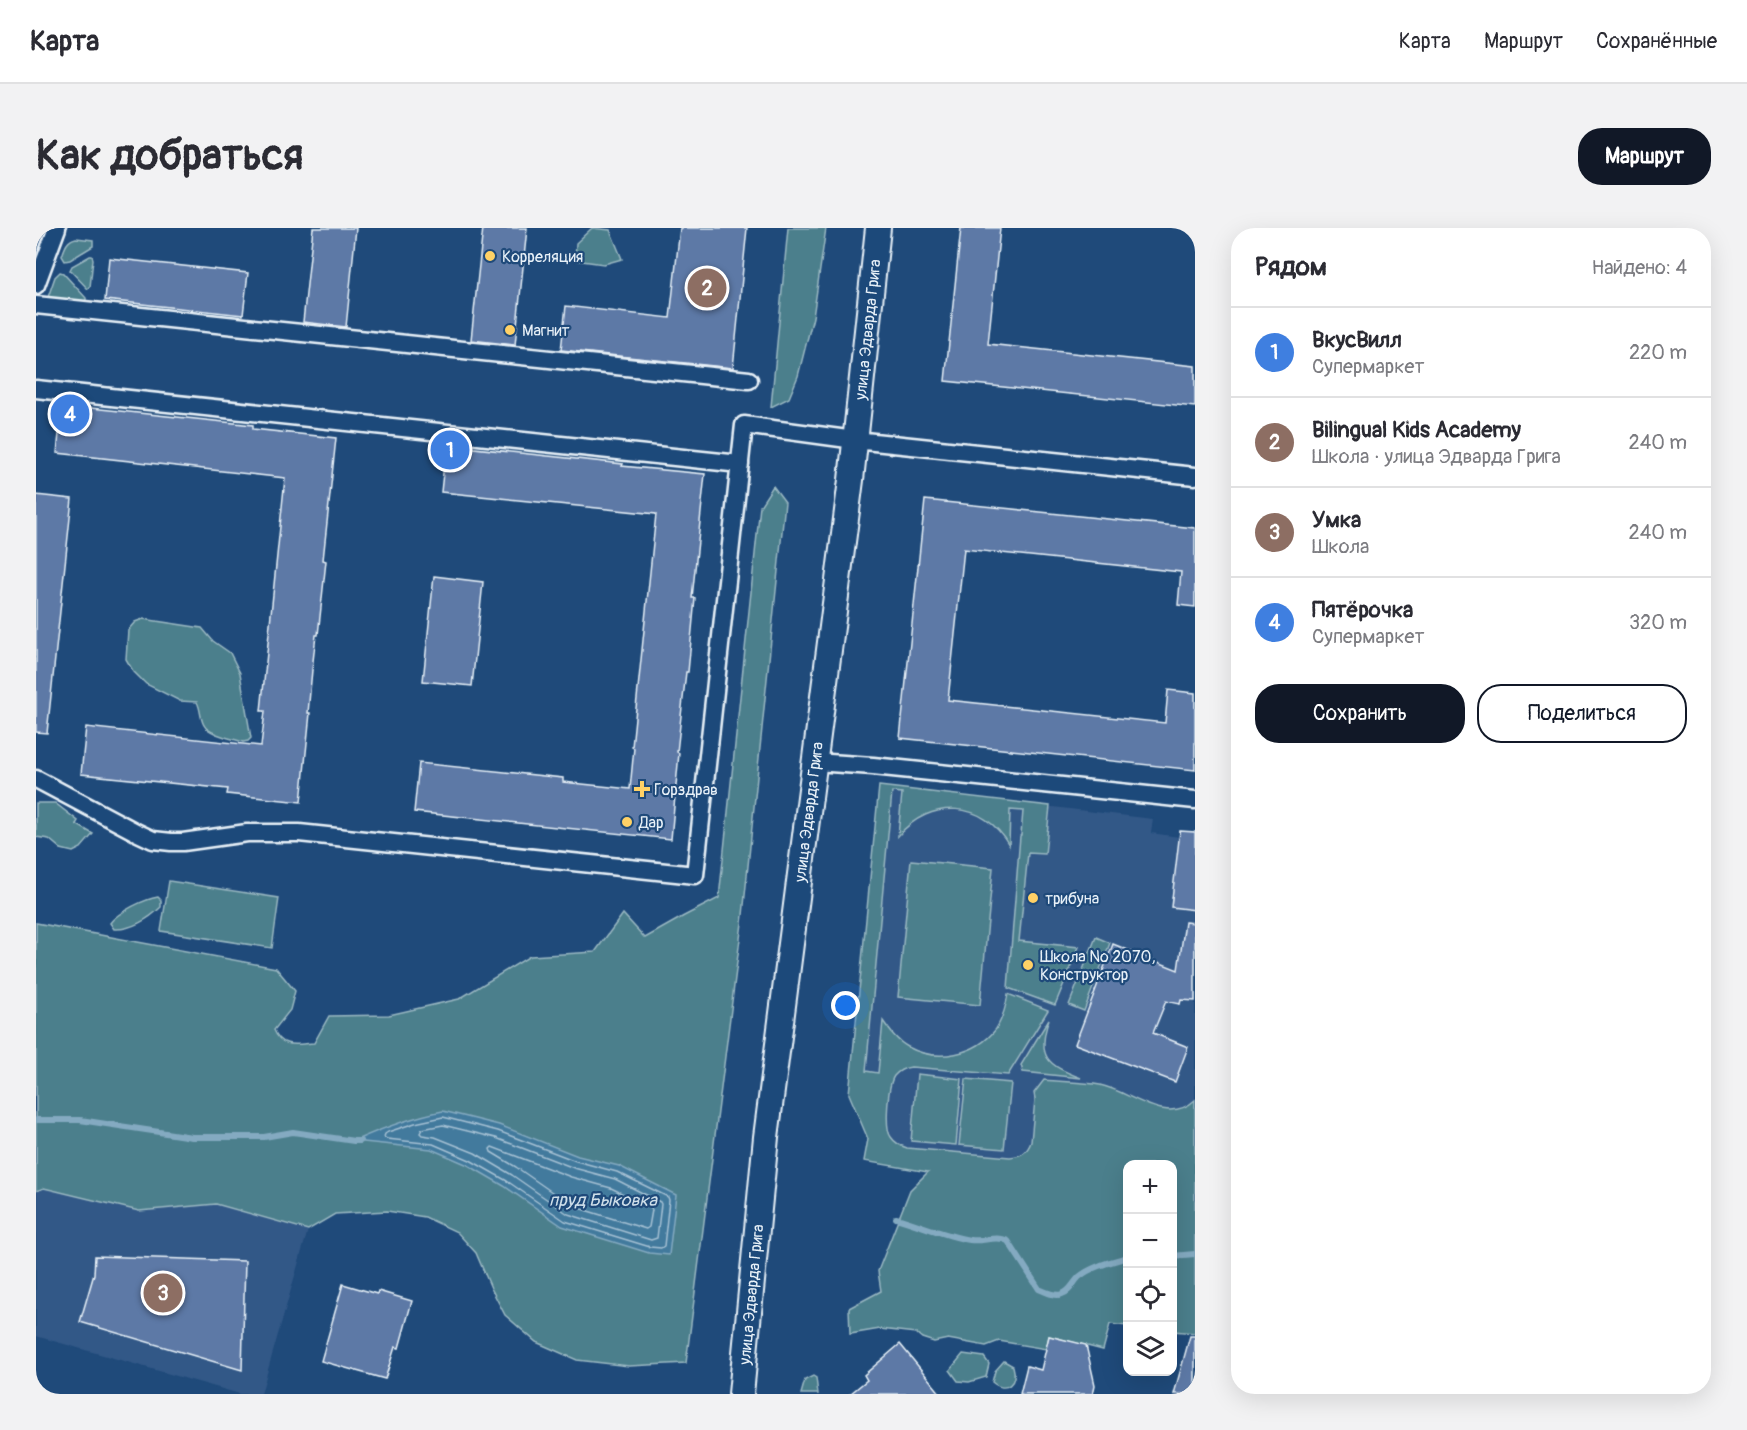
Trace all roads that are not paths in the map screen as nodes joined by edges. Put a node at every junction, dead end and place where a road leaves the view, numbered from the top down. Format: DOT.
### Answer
graph roads {
  1 [pos="57,228"];
  2 [pos="878,228"];
  3 [pos="36,285"];
  4 [pos="36,305"];
  5 [pos="749,380"];
  6 [pos="36,389"];
  7 [pos="855,440"];
  8 [pos="740,464"];
  9 [pos="1195,476"];
  10 [pos="815,762"];
  11 [pos="36,779"];
  12 [pos="1195,800"];
  13 [pos="741,1394"];
  1 -- 3 [label="street"];
  2 -- 7 [label="street, улица Эдварда Грига"];
  4 -- 5 [label="street"];
  6 -- 8 [label="street"];
  7 -- 8 [label="street"];
  7 -- 9 [label="street"];
  7 -- 10 [label="street, улица Эдварда Грига"];
  8 -- 11 [label="street"];
  10 -- 12 [label="street"];
  10 -- 13 [label="street, улица Эдварда Грига"];
}
